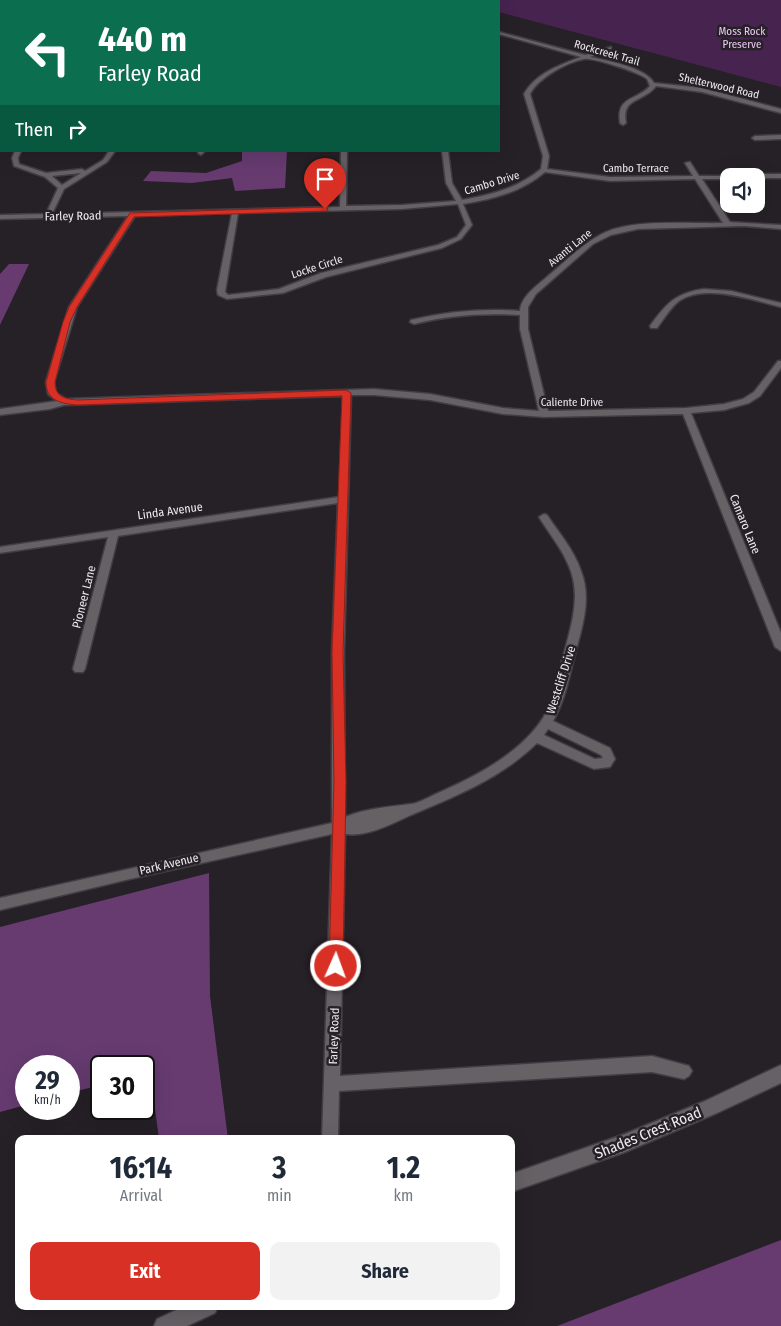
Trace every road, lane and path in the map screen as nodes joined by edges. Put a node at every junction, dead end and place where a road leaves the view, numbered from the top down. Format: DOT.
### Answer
graph roads {
  1 [pos="500,33"];
  2 [pos="512,37"];
  3 [pos="505,40"];
  4 [pos="609,48"];
  5 [pos="587,58"];
  6 [pos="652,84"];
  7 [pos="529,104"];
  8 [pos="781,111"];
  9 [pos="623,123"];
  10 [pos="781,137"];
  11 [pos="755,138"];
  12 [pos="18,152"];
  13 [pos="112,152"];
  14 [pos="344,152"];
  15 [pos="444,152"];
  16 [pos="688,163"];
  17 [pos="94,167"];
  18 [pos="544,170"];
  19 [pos="47,175"];
  20 [pos="765,176"];
  21 [pos="781,176"];
  22 [pos="720,177"];
  23 [pos="698,178"];
  24 [pos="61,188"];
  25 [pos="459,203"];
  26 [pos="343,209"];
  27 [pos="235,212"];
  28 [pos="132,215"];
  29 [pos="48,216"];
  30 [pos="0,217"];
  31 [pos="728,225"];
  32 [pos="781,227"];
  33 [pos="781,305"];
  34 [pos="523,313"];
  35 [pos="414,322"];
  36 [pos="654,326"];
  37 [pos="781,364"];
  38 [pos="346,393"];
  39 [pos="64,402"];
  40 [pos="686,411"];
  41 [pos="0,412"];
  42 [pos="544,414"];
  43 [pos="343,499"];
  44 [pos="544,517"];
  45 [pos="114,532"];
  46 [pos="0,550"];
  47 [pos="781,647"];
  48 [pos="79,669"];
  49 [pos="546,722"];
  50 [pos="536,737"];
  51 [pos="339,828"];
  52 [pos="0,904"];
  53 [pos="684,1071"];
  54 [pos="781,1074"];
  55 [pos="332,1084"];
  56 [pos="330,1135"];
  57 [pos="515,1182"];
  58 [pos="199,1310"];
  59 [pos="164,1326"];
  1 -- 2 [label="street, Rockcreek Trail"];
  2 -- 3 [label="street"];
  2 -- 5 [label="street, Rockcreek Trail"];
  4 -- 5 [label="street"];
  5 -- 6 [label="street, Rockcreek Trail"];
  5 -- 7 [label="street"];
  6 -- 8 [label="street, Shelterwood Road"];
  6 -- 9 [label="street"];
  7 -- 18 [label="street"];
  10 -- 11 [label="street"];
  12 -- 19 [label="street"];
  13 -- 17 [label="street"];
  14 -- 26 [label="street"];
  15 -- 25 [label="street"];
  16 -- 23 [label="street"];
  17 -- 19 [label="street"];
  17 -- 24 [label="street"];
  18 -- 23 [label="street, Cambo Terrace"];
  18 -- 25 [label="street, Cambo Drive"];
  19 -- 24 [label="street"];
  20 -- 21 [label="street"];
  22 -- 23 [label="street, Cambo Terrace"];
  23 -- 31 [label="street"];
  24 -- 29 [label="street"];
  25 -- 26 [label="street, Cambo Drive"];
  25 -- 27 [label="street, Locke Circle"];
  26 -- 27 [label="street, Cambo Drive"];
  27 -- 28 [label="street, Farley Road"];
  28 -- 29 [label="street, Farley Road"];
  28 -- 39 [label="street"];
  29 -- 30 [label="street, Farley Road"];
  31 -- 32 [label="street, Avanti Lane"];
  31 -- 34 [label="street, Avanti Lane"];
  33 -- 36 [label="street"];
  34 -- 35 [label="street"];
  34 -- 42 [label="street"];
  37 -- 40 [label="street, Caliente Drive"];
  38 -- 39 [label="street"];
  38 -- 42 [label="street, Caliente Drive"];
  38 -- 43 [label="street, Farley Road"];
  39 -- 41 [label="street"];
  40 -- 42 [label="street, Caliente Drive"];
  40 -- 47 [label="street, Camaro Lane"];
  43 -- 45 [label="street, Linda Avenue"];
  43 -- 51 [label="street, Farley Road"];
  44 -- 49 [label="street, Westcliff Drive"];
  45 -- 46 [label="street, Linda Avenue"];
  45 -- 48 [label="street, Pioneer Lane"];
  49 -- 50 [label="street, Westcliff Drive"];
  49 -- 50 [label="street"];
  50 -- 51 [label="street, Westcliff Drive"];
  51 -- 52 [label="street, Park Avenue"];
  51 -- 55 [label="street, Farley Road"];
  53 -- 55 [label="street"];
  54 -- 57 [label="street, Shades Crest Road"];
  55 -- 56 [label="street, Farley Road"];
  58 -- 59 [label="street"];
}
